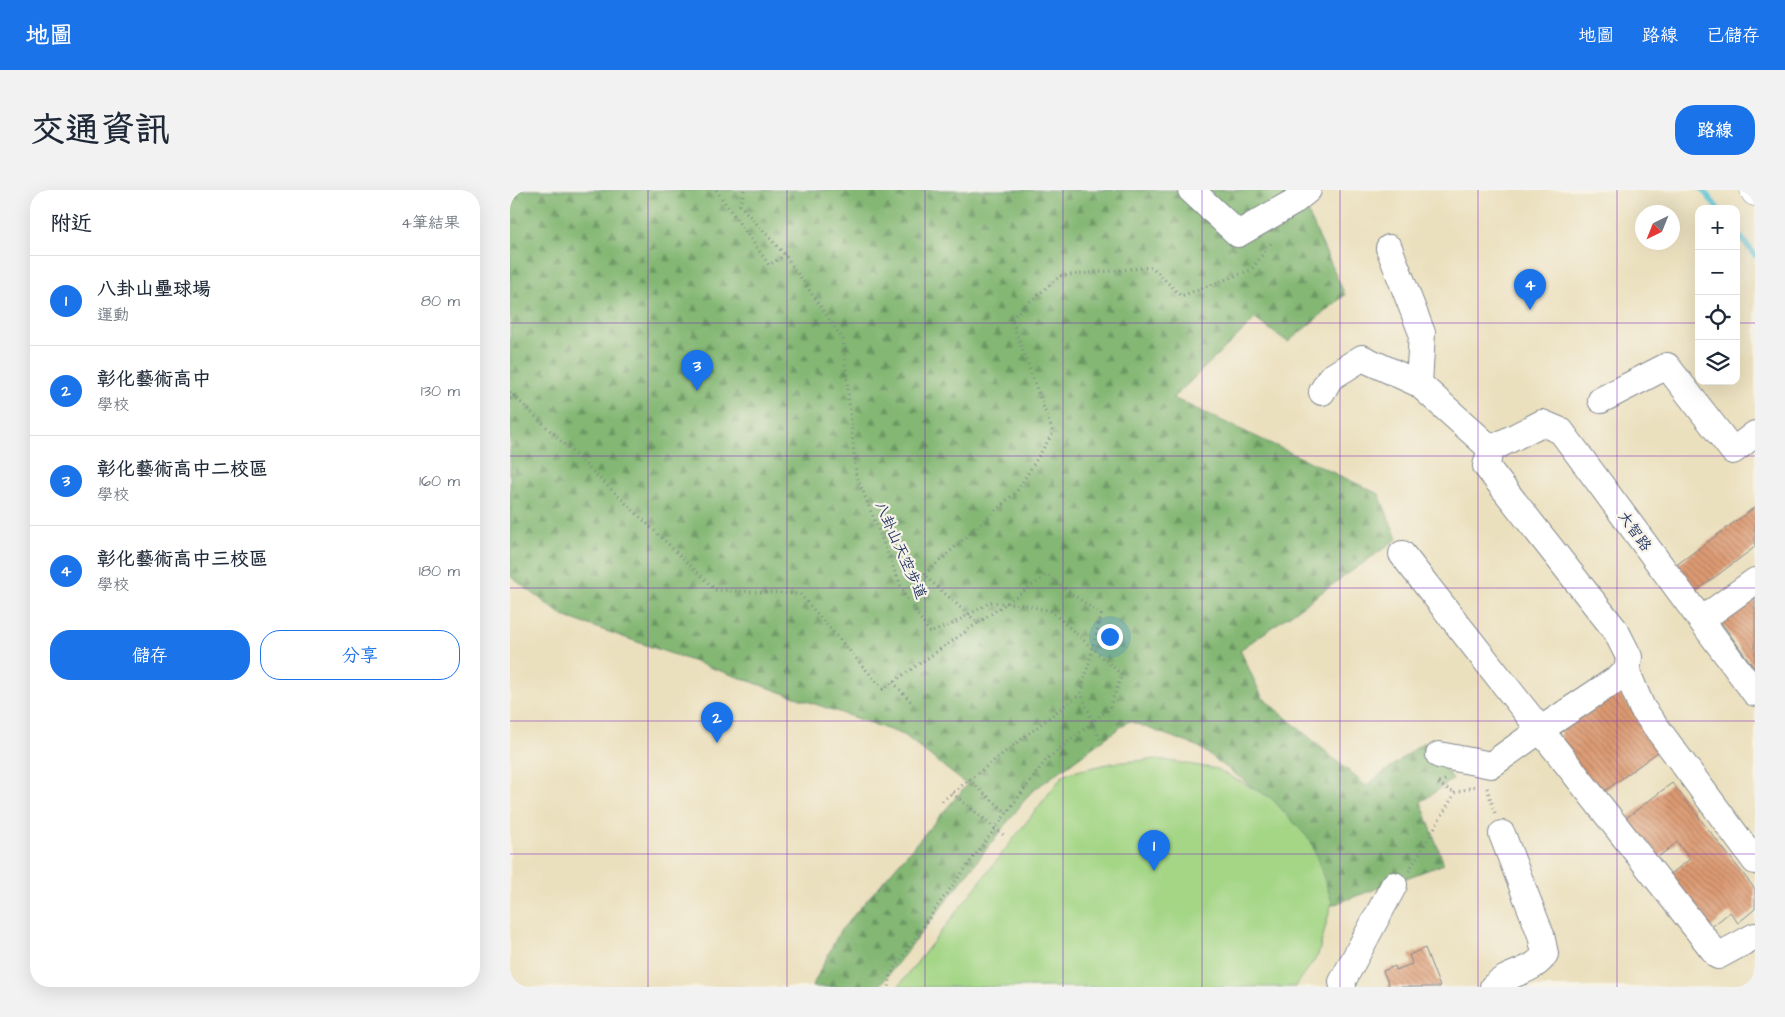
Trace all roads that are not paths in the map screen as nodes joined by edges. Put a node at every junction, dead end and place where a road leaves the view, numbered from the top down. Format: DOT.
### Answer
graph roads {
  1 [pos="1191,190"];
  2 [pos="1308,190"];
  3 [pos="1389,248"];
  4 [pos="1419,384"];
  5 [pos="1322,392"];
  6 [pos="1601,400"];
  7 [pos="1755,434"];
  8 [pos="1491,449"];
  9 [pos="1402,554"];
  10 [pos="1755,581"];
  11 [pos="1701,620"];
  12 [pos="1627,672"];
  13 [pos="1755,693"];
  14 [pos="1540,730"];
  15 [pos="1439,755"];
  16 [pos="1502,834"];
  17 [pos="1755,861"];
  18 [pos="1399,881"];
  19 [pos="1755,936"];
  20 [pos="1343,987"];
  21 [pos="1493,987"];
  1 -- 2 [label="lane"];
  3 -- 4 [label="lane"];
  4 -- 5 [label="lane"];
  4 -- 8 [label="lane"];
  6 -- 7 [label="lane"];
  8 -- 11 [label="lane, 大智路"];
  8 -- 12 [label="lane"];
  9 -- 14 [label="lane"];
  10 -- 11 [label="lane"];
  11 -- 13 [label="lane, 大智路"];
  12 -- 14 [label="lane"];
  12 -- 17 [label="lane"];
  14 -- 15 [label="lane"];
  14 -- 19 [label="lane"];
  16 -- 21 [label="lane"];
  18 -- 20 [label="lane"];
}
